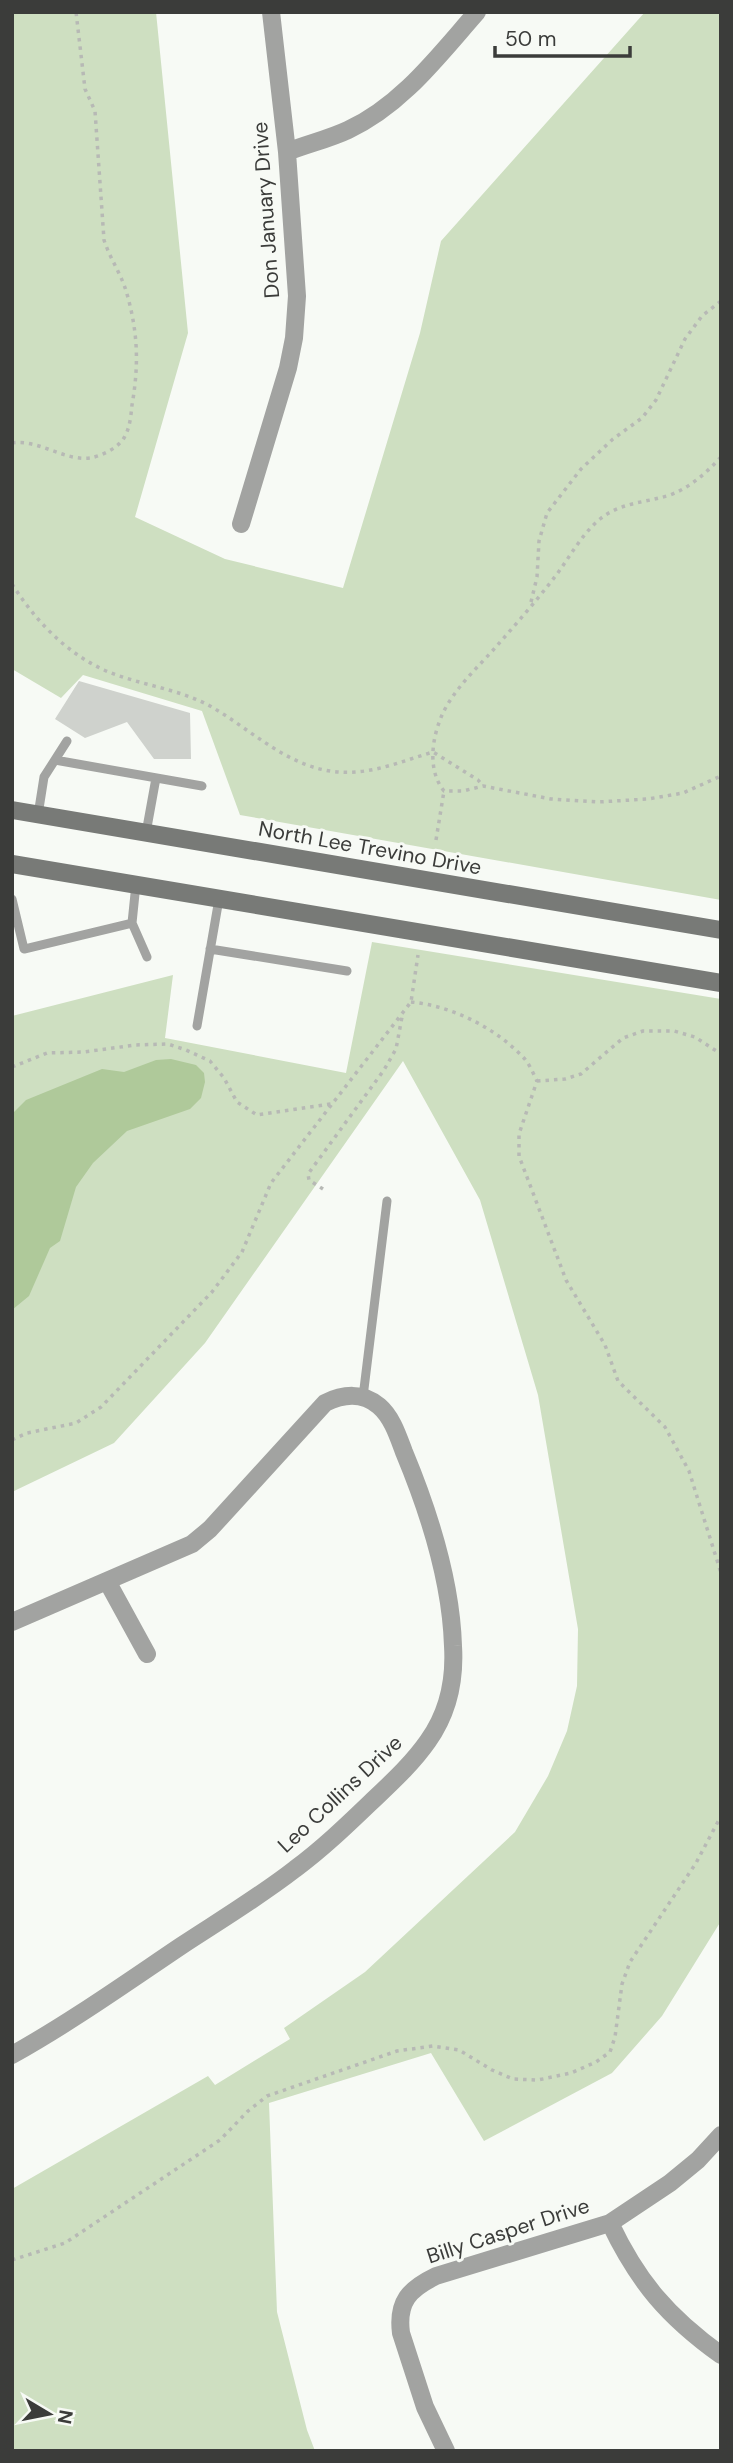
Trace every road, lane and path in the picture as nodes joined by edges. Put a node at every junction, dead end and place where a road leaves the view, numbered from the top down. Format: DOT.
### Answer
graph roads {
  1 [pos="76,12"];
  2 [pos="271,12"];
  3 [pos="477,12"];
  4 [pos="287,152"];
  5 [pos="721,300"];
  6 [pos="12,443"];
  7 [pos="721,457"];
  8 [pos="241,524"];
  9 [pos="12,584"];
  10 [pos="531,604"];
  11 [pos="67,741"];
  12 [pos="433,752"];
  13 [pos="55,760"];
  14 [pos="721,776"];
  15 [pos="156,778"];
  16 [pos="202,786"];
  17 [pos="483,786"];
  18 [pos="444,791"];
  19 [pos="12,810"];
  20 [pos="38,815"];
  21 [pos="146,833"];
  22 [pos="436,839"];
  23 [pos="12,864"];
  24 [pos="136,884"];
  25 [pos="12,899"];
  26 [pos="219,899"];
  27 [pos="14,910"];
  28 [pos="132,923"];
  29 [pos="721,930"];
  30 [pos="210,949"];
  31 [pos="418,955"];
  32 [pos="147,957"];
  33 [pos="347,971"];
  34 [pos="721,983"];
  35 [pos="411,1002"];
  36 [pos="402,1014"];
  37 [pos="197,1026"];
  38 [pos="721,1054"];
  39 [pos="12,1067"];
  40 [pos="537,1081"];
  41 [pos="333,1104"];
  42 [pos="323,1189"];
  43 [pos="387,1201"];
  44 [pos="363,1397"];
  45 [pos="12,1440"];
  46 [pos="721,1573"];
  47 [pos="107,1581"];
  48 [pos="12,1622"];
  49 [pos="147,1654"];
  50 [pos="721,1815"];
  51 [pos="12,2054"];
  52 [pos="721,2135"];
  53 [pos="610,2223"];
  54 [pos="12,2260"];
  55 [pos="721,2356"];
  56 [pos="446,2451"];
  1 -- 6 [label="path"];
  2 -- 4 [label="street, Don January Drive"];
  3 -- 4 [label="street"];
  4 -- 8 [label="street, Don January Drive"];
  5 -- 10 [label="path"];
  7 -- 10 [label="path"];
  9 -- 12 [label="path"];
  10 -- 12 [label="path"];
  11 -- 13 [label="lane"];
  12 -- 17 [label="path"];
  12 -- 18 [label="path"];
  13 -- 15 [label="lane"];
  13 -- 20 [label="lane"];
  14 -- 17 [label="path"];
  15 -- 16 [label="lane"];
  15 -- 21 [label="lane"];
  17 -- 18 [label="path"];
  18 -- 22 [label="path"];
  19 -- 20 [label="main road, North Lee Trevino Drive"];
  20 -- 21 [label="main road, North Lee Trevino Drive"];
  21 -- 29 [label="main road, North Lee Trevino Drive"];
  23 -- 24 [label="main road"];
  24 -- 26 [label="main road"];
  24 -- 28 [label="lane"];
  25 -- 27 [label="lane"];
  26 -- 30 [label="lane"];
  26 -- 34 [label="main road"];
  27 -- 28 [label="lane"];
  28 -- 32 [label="lane"];
  30 -- 33 [label="lane"];
  30 -- 37 [label="lane"];
  31 -- 35 [label="path"];
  35 -- 36 [label="path"];
  35 -- 40 [label="path"];
  36 -- 41 [label="path"];
  36 -- 42 [label="path"];
  38 -- 40 [label="path"];
  39 -- 41 [label="path"];
  40 -- 46 [label="path"];
  41 -- 45 [label="path"];
  43 -- 44 [label="lane"];
  44 -- 47 [label="street"];
  44 -- 51 [label="street, Leo Collins Drive"];
  47 -- 48 [label="street"];
  47 -- 49 [label="street"];
  50 -- 54 [label="path"];
  52 -- 53 [label="street, Billy Casper Drive"];
  53 -- 55 [label="street"];
  53 -- 56 [label="street, Billy Casper Drive"];
}
